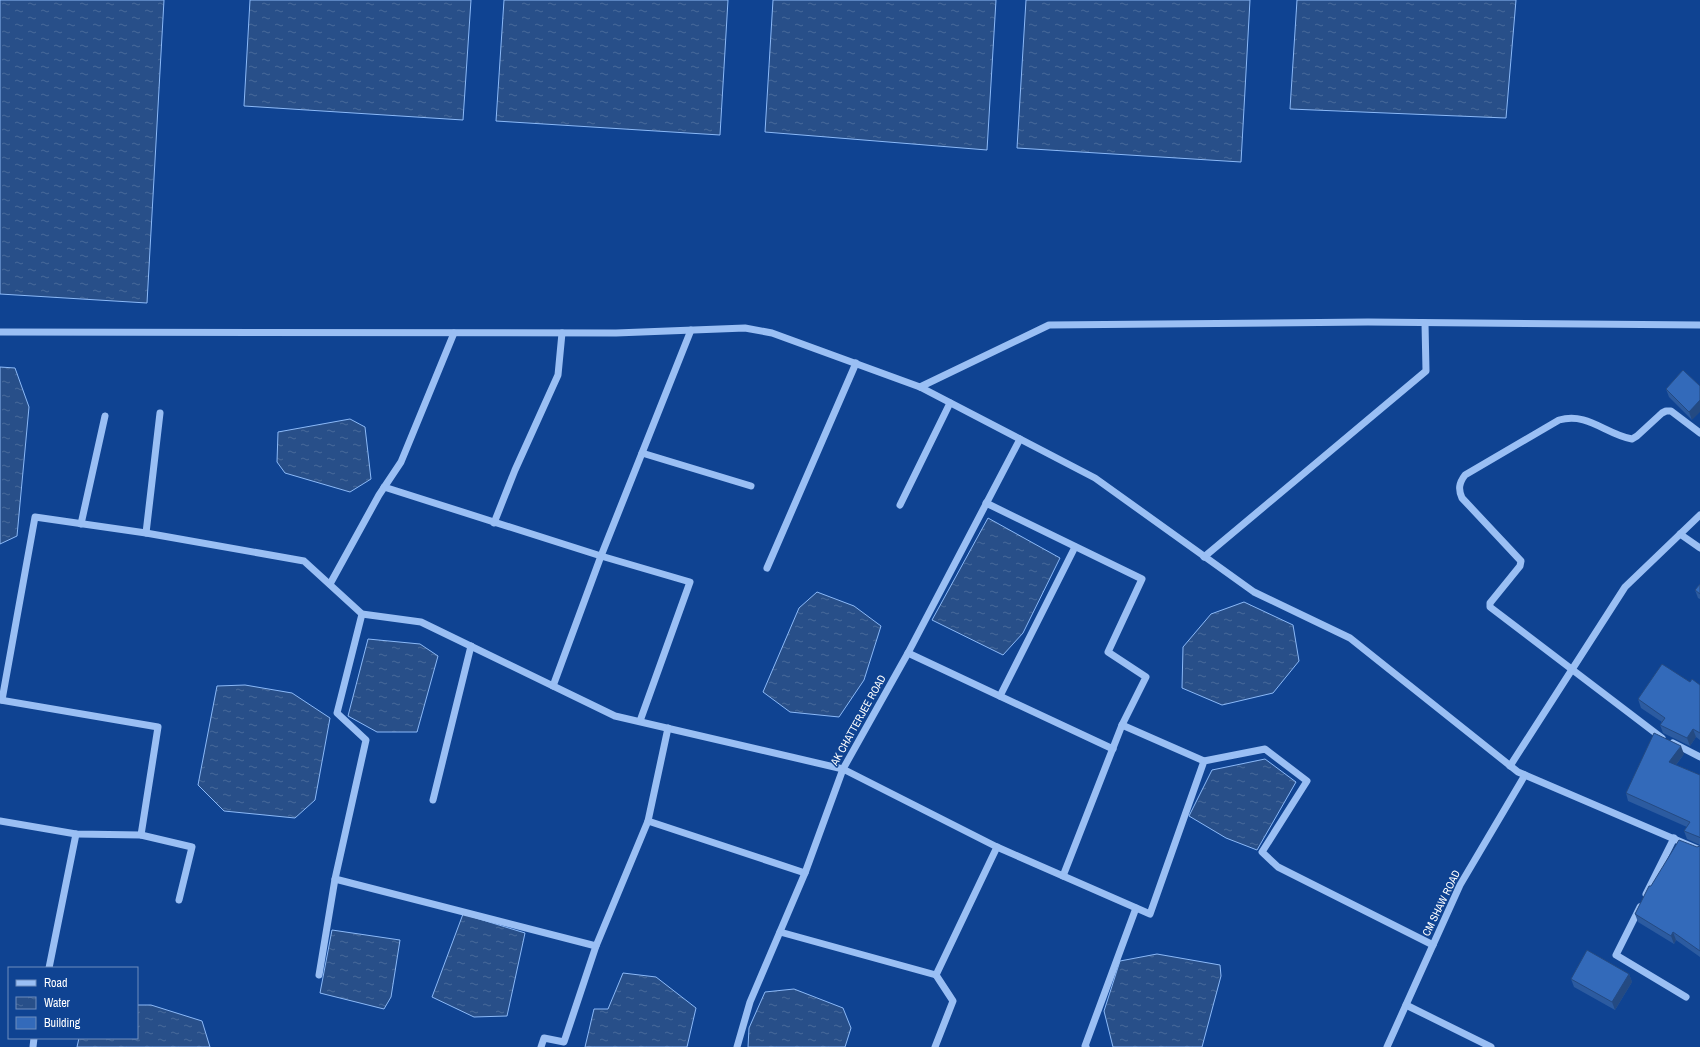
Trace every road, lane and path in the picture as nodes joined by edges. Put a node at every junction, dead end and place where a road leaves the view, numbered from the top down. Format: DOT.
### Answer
graph roads {
  1 [pos="1425,323"];
  2 [pos="1700,325"];
  3 [pos="691,330"];
  4 [pos="0,332"];
  5 [pos="454,333"];
  6 [pos="562,333"];
  7 [pos="856,363"];
  8 [pos="920,387"];
  9 [pos="950,403"];
  10 [pos="160,413"];
  11 [pos="105,416"];
  12 [pos="1700,433"];
  13 [pos="1020,439"];
  14 [pos="642,453"];
  15 [pos="751,486"];
  16 [pos="384,487"];
  17 [pos="986,503"];
  18 [pos="900,505"];
  19 [pos="1700,515"];
  20 [pos="494,523"];
  21 [pos="81,524"];
  22 [pos="146,533"];
  23 [pos="1680,534"];
  24 [pos="1075,546"];
  25 [pos="1700,548"];
  26 [pos="601,556"];
  27 [pos="1204,557"];
  28 [pos="767,568"];
  29 [pos="330,584"];
  30 [pos="362,614"];
  31 [pos="471,646"];
  32 [pos="908,653"];
  33 [pos="1572,669"];
  34 [pos="553,686"];
  35 [pos="1000,696"];
  36 [pos="1,700"];
  37 [pos="640,721"];
  38 [pos="1122,725"];
  39 [pos="668,728"];
  40 [pos="1113,749"];
  41 [pos="1700,757"];
  42 [pos="1204,761"];
  43 [pos="1510,766"];
  44 [pos="843,769"];
  45 [pos="1525,775"];
  46 [pos="433,800"];
  47 [pos="0,821"];
  48 [pos="648,821"];
  49 [pos="76,834"];
  50 [pos="141,835"];
  51 [pos="1674,838"];
  52 [pos="997,847"];
  53 [pos="1700,850"];
  54 [pos="805,873"];
  55 [pos="1063,876"];
  56 [pos="336,879"];
  57 [pos="179,900"];
  58 [pos="1136,908"];
  59 [pos="780,932"];
  60 [pos="1433,945"];
  61 [pos="596,946"];
  62 [pos="49,967"];
  63 [pos="319,976"];
  64 [pos="936,976"];
  65 [pos="1686,997"];
  66 [pos="1406,1005"];
  67 [pos="541,1047"];
  68 [pos="737,1047"];
  69 [pos="935,1047"];
  70 [pos="1086,1047"];
  71 [pos="1387,1047"];
  72 [pos="1491,1047"];
  1 -- 2 [label="street"];
  1 -- 8 [label="street"];
  1 -- 27 [label="street"];
  3 -- 6 [label="street"];
  3 -- 7 [label="street"];
  3 -- 14 [label="street"];
  4 -- 5 [label="street"];
  5 -- 6 [label="street"];
  5 -- 16 [label="street"];
  6 -- 20 [label="street"];
  7 -- 8 [label="street"];
  7 -- 28 [label="street"];
  8 -- 9 [label="street"];
  9 -- 13 [label="street"];
  9 -- 18 [label="street"];
  10 -- 22 [label="street"];
  11 -- 21 [label="street"];
  12 -- 33 [label="street"];
  13 -- 17 [label="street, AK CHATTERJEE ROAD"];
  13 -- 27 [label="street"];
  14 -- 15 [label="street"];
  14 -- 26 [label="street"];
  16 -- 20 [label="street"];
  16 -- 29 [label="street"];
  17 -- 24 [label="street"];
  17 -- 32 [label="street, AK CHATTERJEE ROAD"];
  19 -- 23 [label="street"];
  20 -- 26 [label="street"];
  21 -- 22 [label="street"];
  21 -- 36 [label="street"];
  22 -- 29 [label="street"];
  23 -- 25 [label="street"];
  23 -- 33 [label="street"];
  24 -- 35 [label="street"];
  24 -- 38 [label="street"];
  26 -- 34 [label="street"];
  26 -- 37 [label="street"];
  27 -- 43 [label="street"];
  29 -- 30 [label="street"];
  30 -- 31 [label="street"];
  30 -- 56 [label="street"];
  31 -- 34 [label="street"];
  31 -- 46 [label="street"];
  32 -- 35 [label="street"];
  32 -- 44 [label="street, AK CHATTERJEE ROAD"];
  33 -- 41 [label="street"];
  33 -- 43 [label="street"];
  34 -- 37 [label="street"];
  35 -- 40 [label="street"];
  36 -- 50 [label="street"];
  37 -- 39 [label="street"];
  38 -- 40 [label="street"];
  38 -- 42 [label="street"];
  39 -- 44 [label="street"];
  39 -- 48 [label="street"];
  40 -- 55 [label="street"];
  42 -- 58 [label="street"];
  42 -- 60 [label="street"];
  43 -- 45 [label="street"];
  44 -- 52 [label="street"];
  44 -- 54 [label="street, AK CHATTERJEE ROAD"];
  45 -- 51 [label="street"];
  45 -- 60 [label="street, CM SHAW ROAD"];
  47 -- 49 [label="street"];
  48 -- 54 [label="street"];
  48 -- 61 [label="street"];
  49 -- 50 [label="street"];
  49 -- 62 [label="street"];
  50 -- 57 [label="street"];
  51 -- 53 [label="street"];
  51 -- 65 [label="street"];
  52 -- 55 [label="street"];
  52 -- 64 [label="street"];
  54 -- 59 [label="street, AK CHATTERJEE ROAD"];
  55 -- 58 [label="street"];
  56 -- 61 [label="street"];
  56 -- 63 [label="street"];
  58 -- 70 [label="street"];
  59 -- 64 [label="street"];
  59 -- 68 [label="street, AK CHATTERJEE ROAD"];
  60 -- 66 [label="street, CM SHAW ROAD"];
  61 -- 67 [label="street"];
  64 -- 69 [label="street"];
  66 -- 71 [label="street, CM SHAW ROAD"];
  66 -- 72 [label="street"];
}
